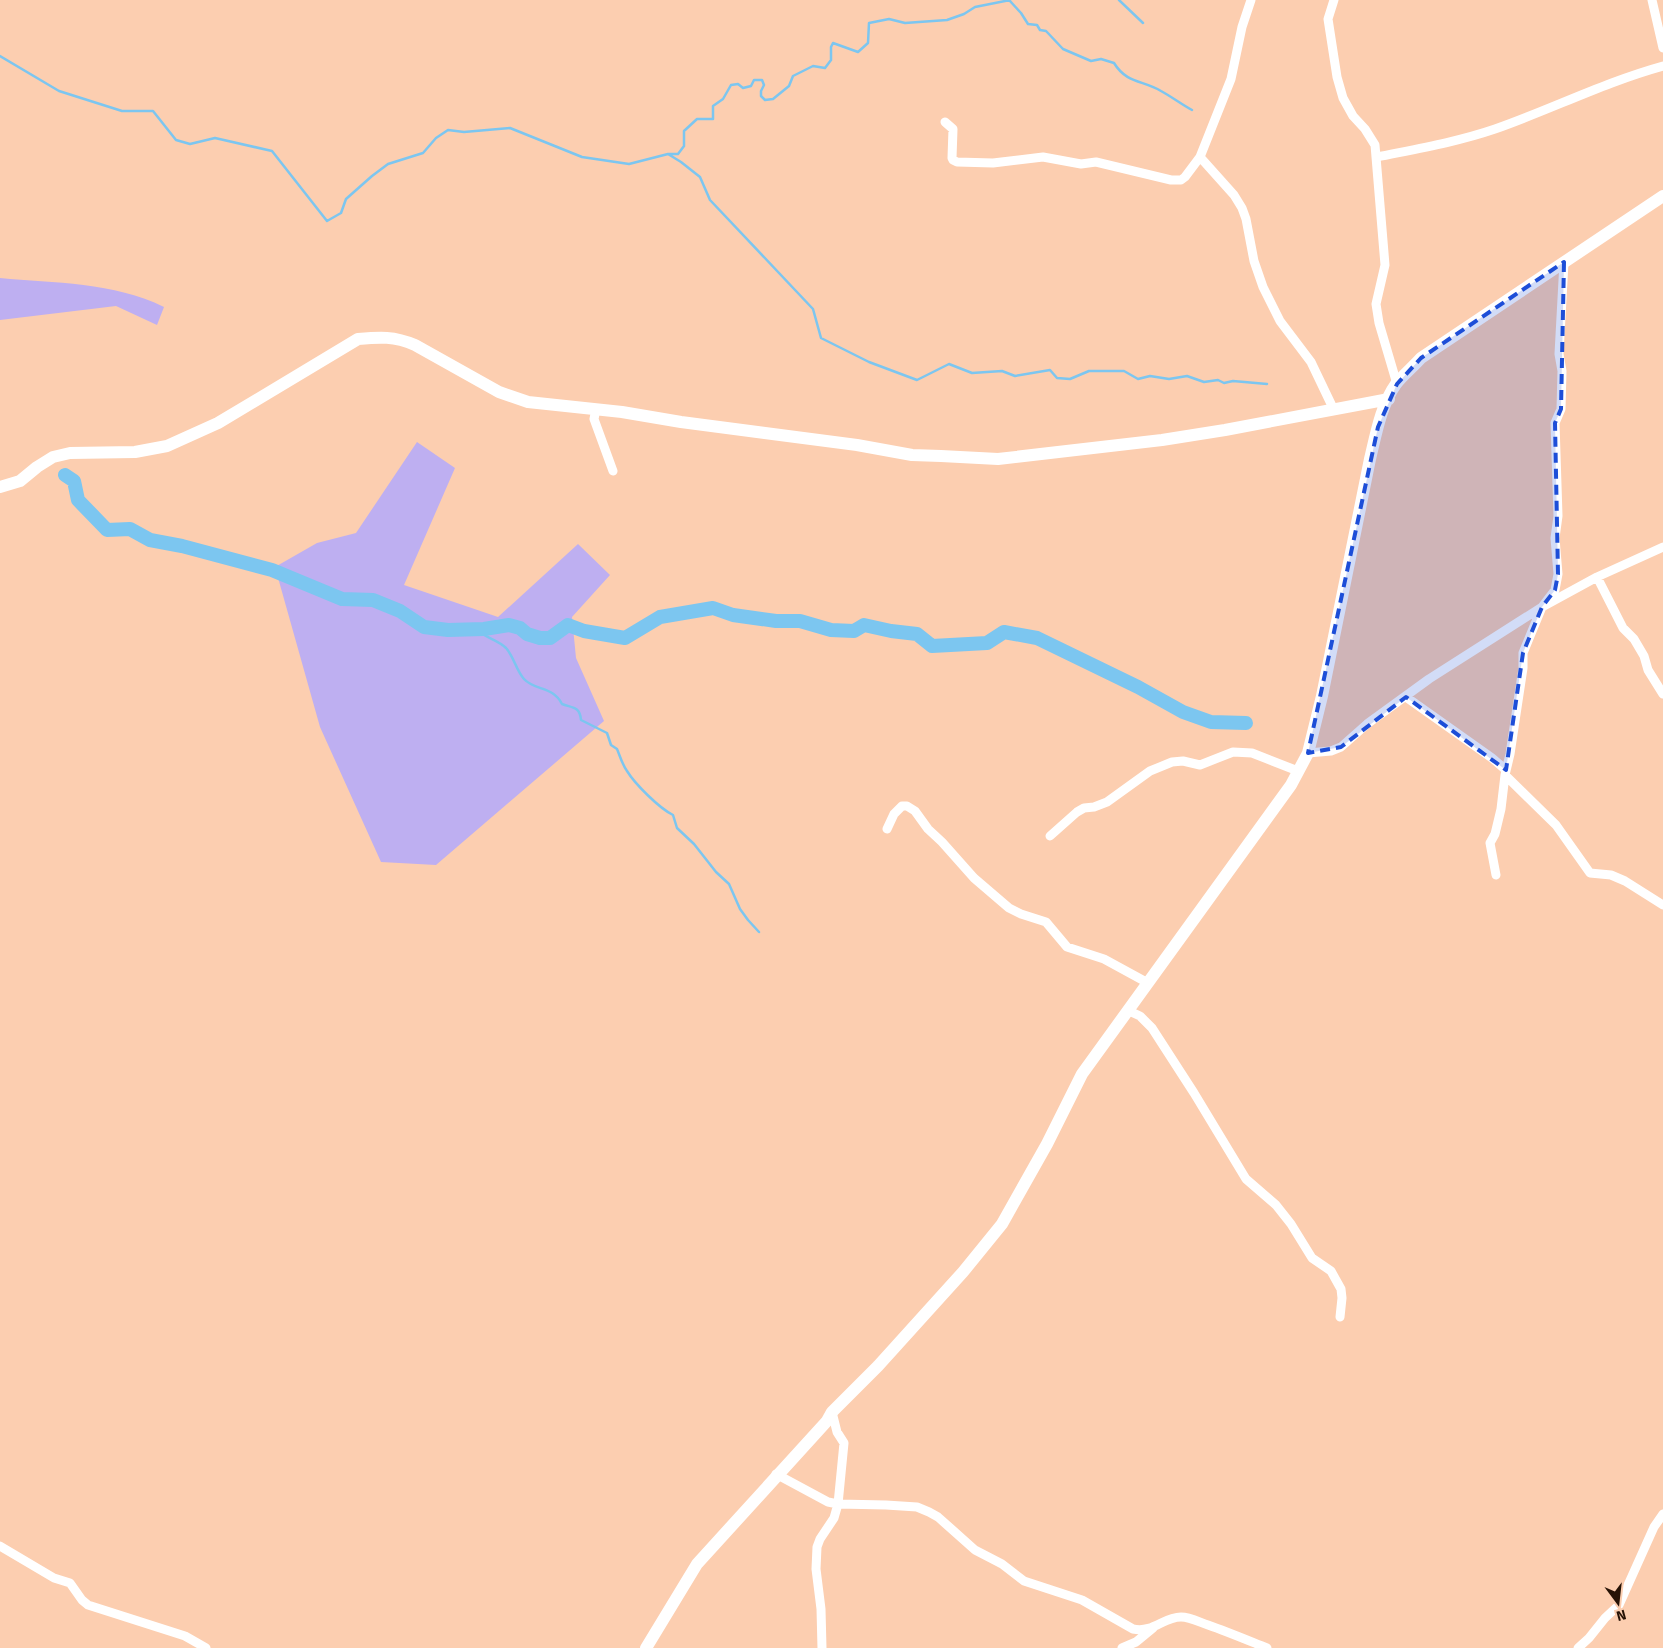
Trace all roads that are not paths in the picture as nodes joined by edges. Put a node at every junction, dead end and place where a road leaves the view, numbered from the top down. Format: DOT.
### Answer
graph roads {
  1 [pos="1251,0"];
  2 [pos="1334,0"];
  3 [pos="1652,0"];
  4 [pos="1663,48"];
  5 [pos="1663,66"];
  6 [pos="945,122"];
  7 [pos="1200,157"];
  8 [pos="1377,157"];
  9 [pos="1663,196"];
  10 [pos="1564,262"];
  11 [pos="1397,384"];
  12 [pos="1388,398"];
  13 [pos="1333,408"];
  14 [pos="596,409"];
  15 [pos="613,471"];
  16 [pos="0,487"];
  17 [pos="1663,547"];
  18 [pos="1596,577"];
  19 [pos="1542,607"];
  20 [pos="1663,694"];
  21 [pos="1406,697"];
  22 [pos="1308,753"];
  23 [pos="1298,771"];
  24 [pos="1505,773"];
  25 [pos="887,828"];
  26 [pos="1050,836"];
  27 [pos="1496,875"];
  28 [pos="1663,905"];
  29 [pos="1148,983"];
  30 [pos="1127,1010"];
  31 [pos="1340,1317"];
  32 [pos="832,1412"];
  33 [pos="776,1474"];
  34 [pos="838,1504"];
  35 [pos="1663,1514"];
  36 [pos="0,1546"];
  37 [pos="1153,1628"];
  38 [pos="206,1648"];
  39 [pos="646,1648"];
  40 [pos="822,1648"];
  41 [pos="1122,1648"];
  42 [pos="1267,1648"];
  43 [pos="1578,1648"];
  1 -- 7 [label="street"];
  2 -- 8 [label="street"];
  3 -- 4 [label="street"];
  5 -- 8 [label="street"];
  6 -- 7 [label="street"];
  7 -- 13 [label="street"];
  8 -- 11 [label="street"];
  9 -- 10 [label="street"];
  10 -- 11 [label="street"];
  10 -- 19 [label="street"];
  11 -- 12 [label="street"];
  12 -- 13 [label="street"];
  12 -- 22 [label="street"];
  13 -- 14 [label="street"];
  14 -- 15 [label="street"];
  14 -- 16 [label="street"];
  17 -- 18 [label="street"];
  18 -- 19 [label="street"];
  18 -- 20 [label="street"];
  19 -- 21 [label="street"];
  19 -- 24 [label="street"];
  21 -- 22 [label="street"];
  21 -- 24 [label="street"];
  22 -- 23 [label="street"];
  23 -- 26 [label="street"];
  23 -- 29 [label="street"];
  24 -- 27 [label="street"];
  24 -- 28 [label="street"];
  25 -- 29 [label="street"];
  29 -- 30 [label="street"];
  30 -- 31 [label="street"];
  30 -- 32 [label="street"];
  32 -- 33 [label="street"];
  32 -- 34 [label="street"];
  33 -- 34 [label="street"];
  33 -- 39 [label="street"];
  34 -- 37 [label="street"];
  34 -- 40 [label="street"];
  35 -- 43 [label="street"];
  36 -- 38 [label="street"];
  37 -- 41 [label="street"];
  37 -- 42 [label="street"];
}
